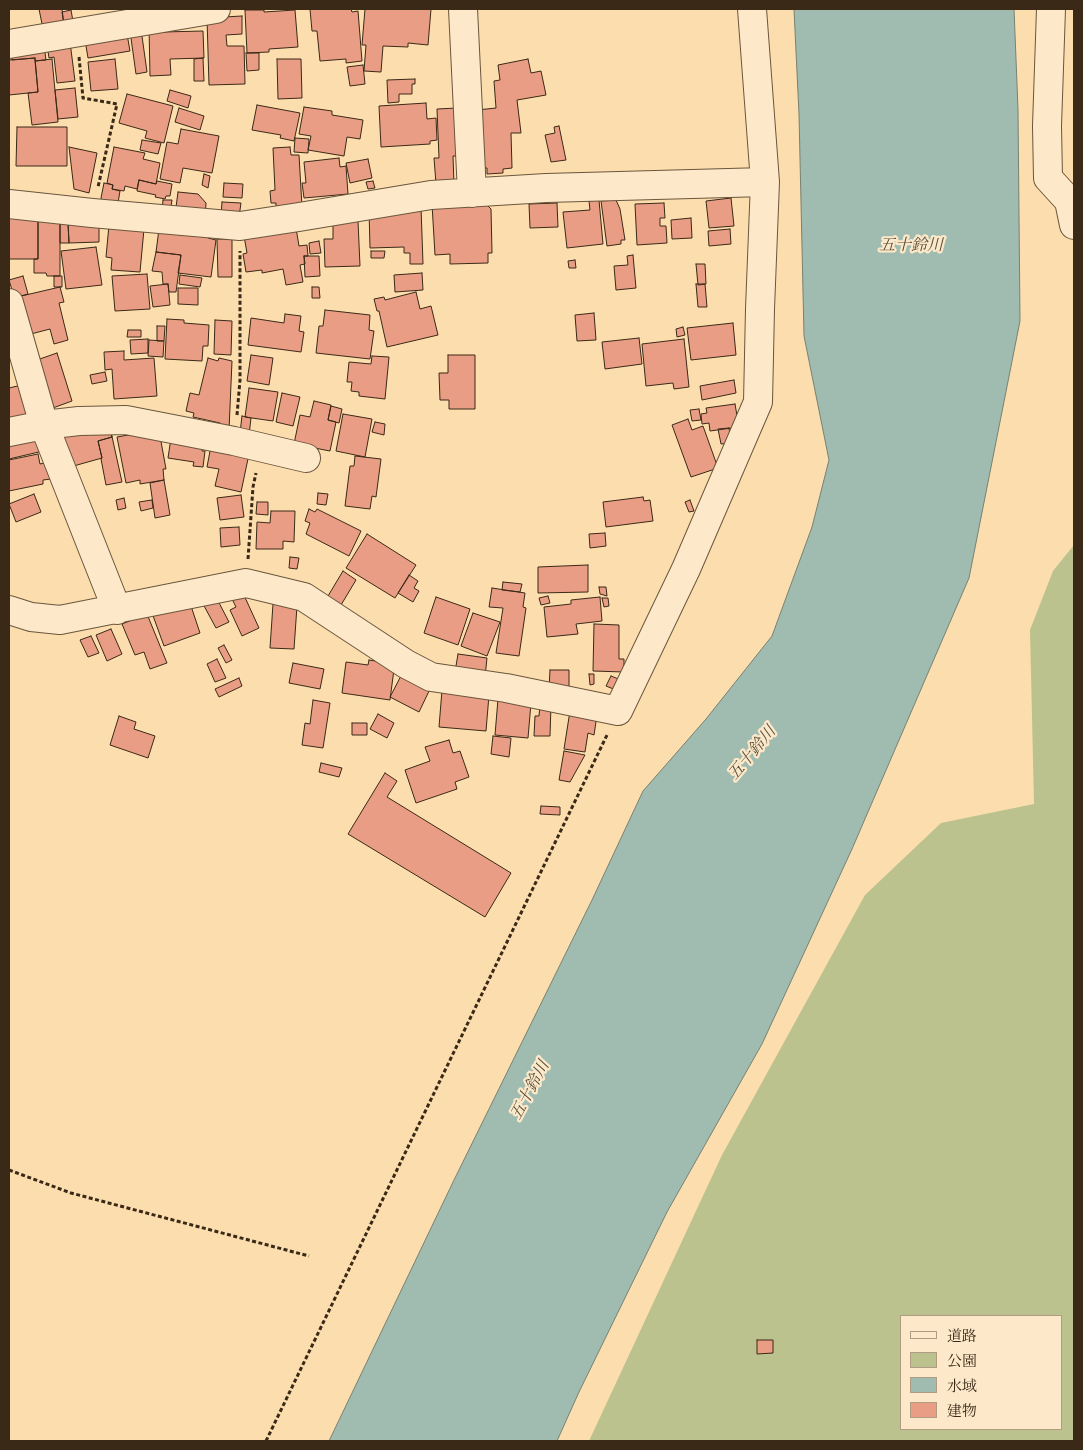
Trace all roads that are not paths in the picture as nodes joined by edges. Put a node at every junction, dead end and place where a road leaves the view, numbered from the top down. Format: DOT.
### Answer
graph roads {
  1 [pos="216,9"];
  2 [pos="463,9"];
  3 [pos="752,9"];
  4 [pos="1051,9"];
  5 [pos="9,44"];
  6 [pos="765,182"];
  7 [pos="472,193"];
  8 [pos="9,204"];
  9 [pos="1074,225"];
  10 [pos="9,303"];
  11 [pos="44,424"];
  12 [pos="9,432"];
  13 [pos="306,458"];
  14 [pos="9,610"];
  15 [pos="117,610"];
  1 -- 5 [label="street"];
  2 -- 7 [label="street"];
  3 -- 6 [label="street"];
  4 -- 9 [label="street"];
  6 -- 7 [label="street"];
  6 -- 15 [label="street"];
  7 -- 8 [label="street"];
  10 -- 11 [label="street"];
  11 -- 12 [label="street"];
  11 -- 13 [label="street"];
  11 -- 15 [label="street"];
  14 -- 15 [label="street"];
}
